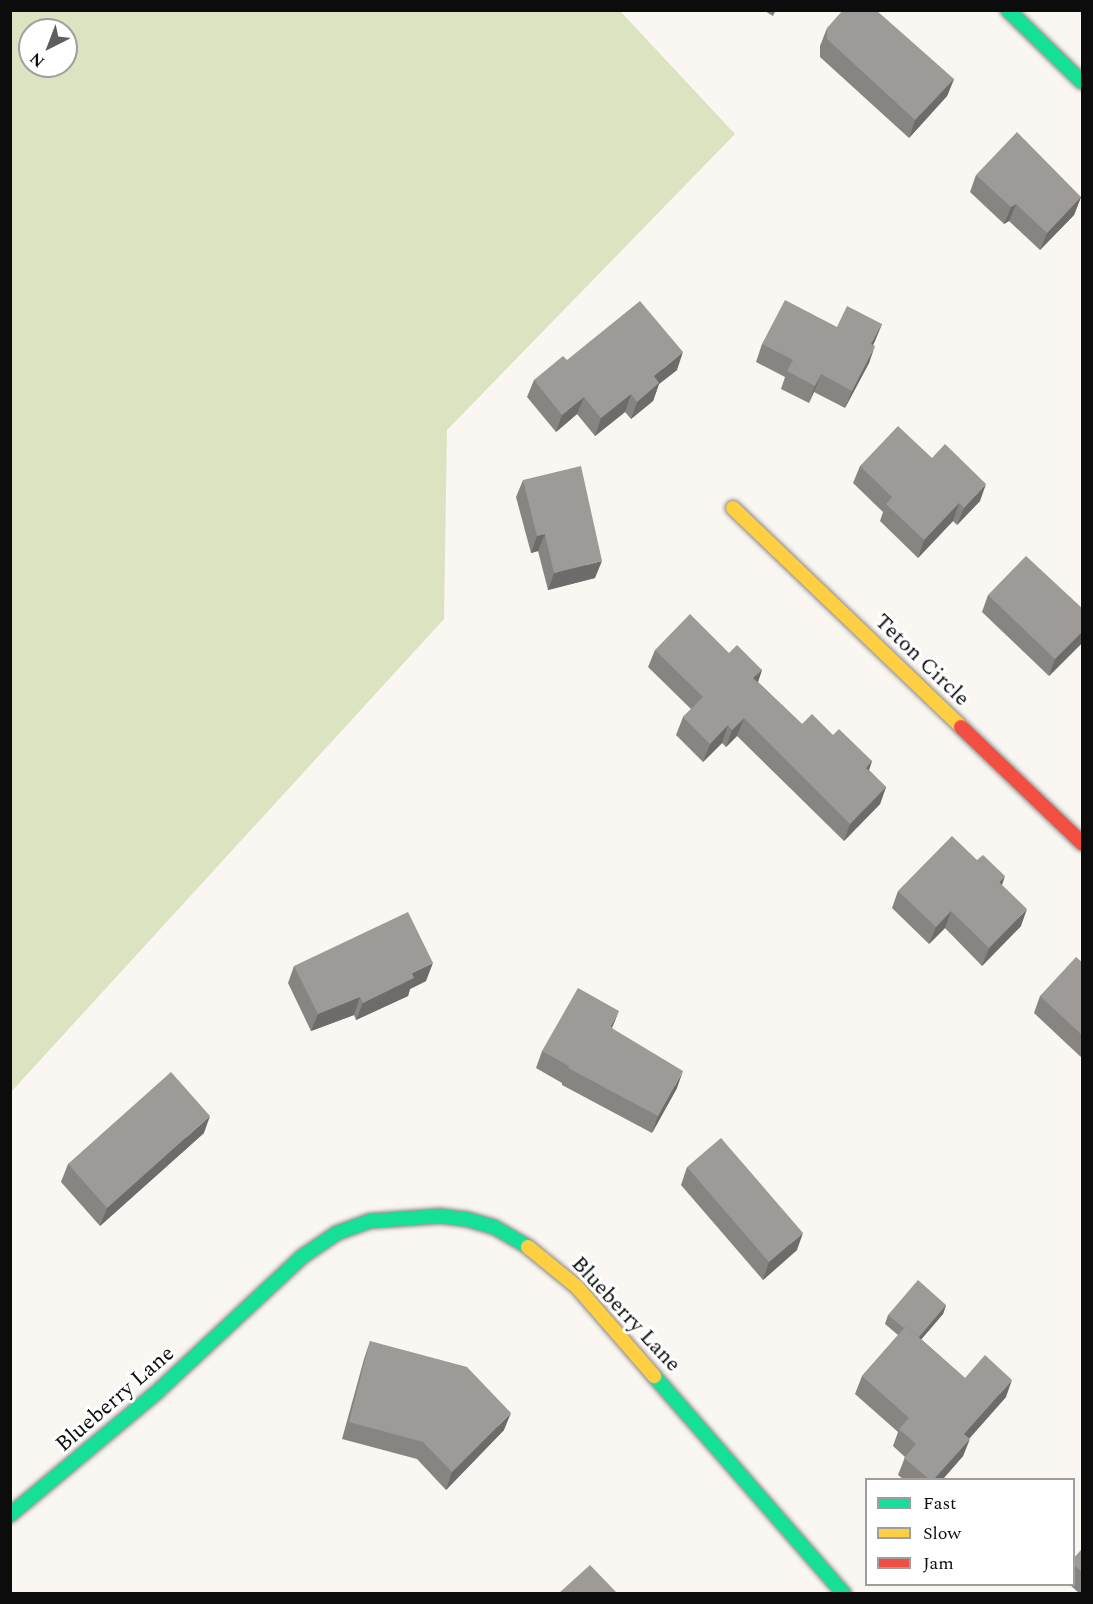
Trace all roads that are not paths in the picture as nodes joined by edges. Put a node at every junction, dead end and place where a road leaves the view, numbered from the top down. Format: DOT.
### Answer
graph roads {
  1 [pos="1008,10"];
  2 [pos="1083,82"];
  3 [pos="733,508"];
  4 [pos="1083,843"];
  5 [pos="10,1515"];
  6 [pos="844,1593"];
  1 -- 2 [label="street"];
  3 -- 4 [label="street, Teton Circle"];
  5 -- 6 [label="street, Blueberry Lane"];
}
